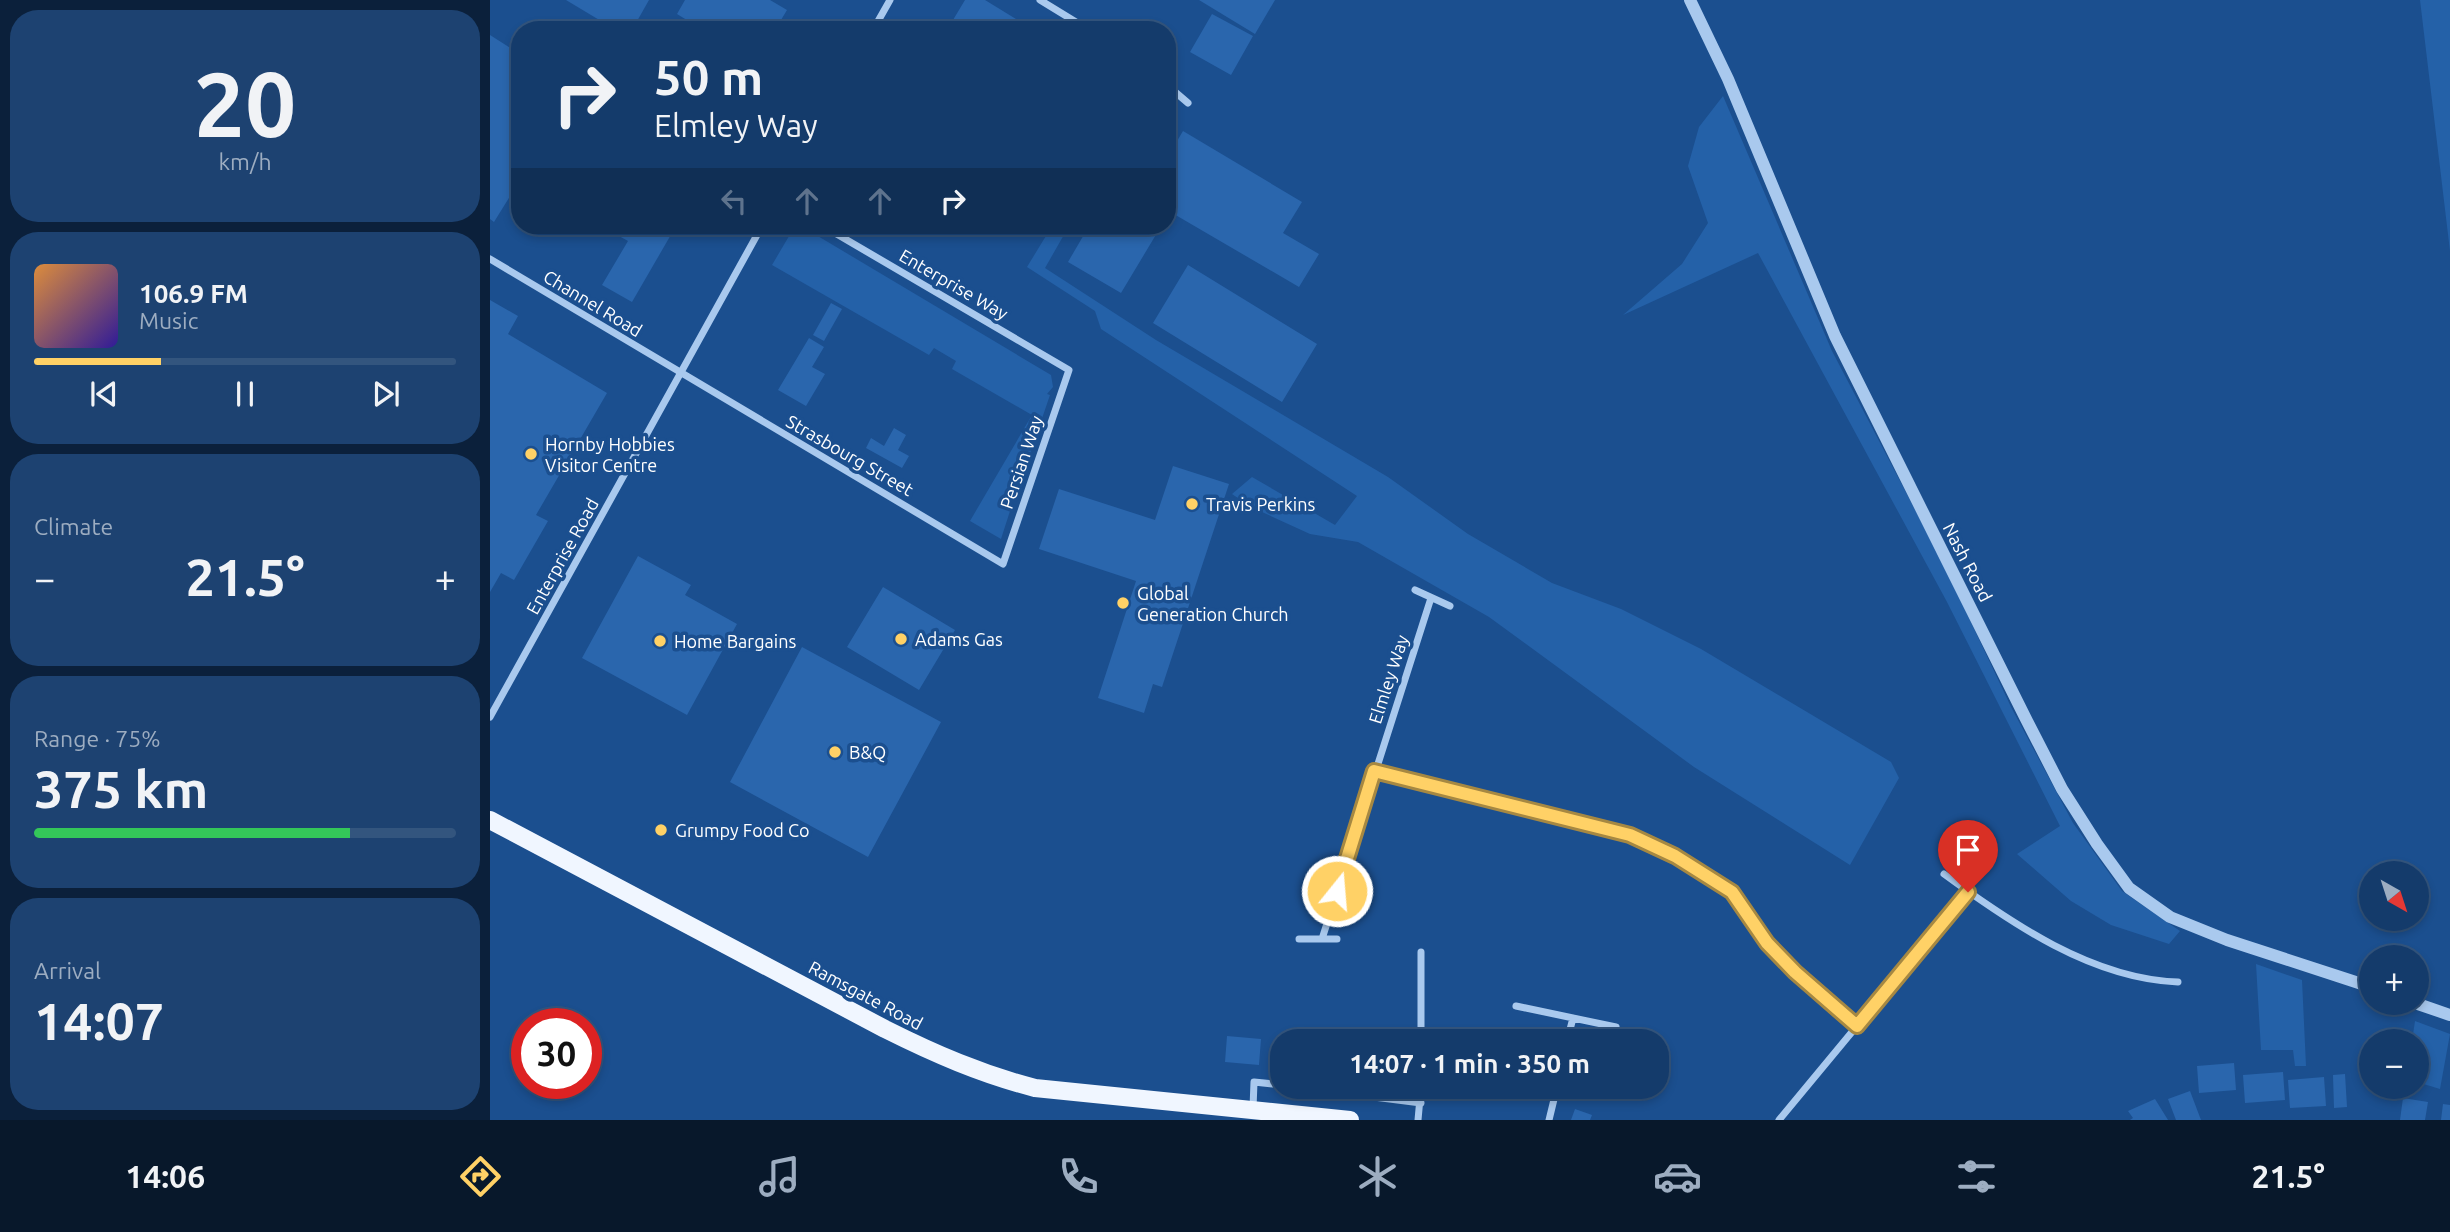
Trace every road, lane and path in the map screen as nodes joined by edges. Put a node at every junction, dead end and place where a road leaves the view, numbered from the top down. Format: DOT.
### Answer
graph roads {
  1 [pos="890,0"];
  2 [pos="1040,0"];
  3 [pos="1690,0"];
  4 [pos="878,21"];
  5 [pos="1074,21"];
  6 [pos="1176,93"];
  7 [pos="1188,103"];
  8 [pos="757,235"];
  9 [pos="839,235"];
  10 [pos="490,259"];
  11 [pos="1069,370"];
  12 [pos="681,374"];
  13 [pos="1003,564"];
  14 [pos="1415,590"];
  15 [pos="1432,598"];
  16 [pos="1450,606"];
  17 [pos="490,717"];
  18 [pos="1374,771"];
  19 [pos="490,820"];
  20 [pos="1944,874"];
  21 [pos="1968,892"];
  22 [pos="1299,939"];
  23 [pos="1322,939"];
  24 [pos="1337,939"];
  25 [pos="1420,952"];
  26 [pos="2178,982"];
  27 [pos="2359,983"];
  28 [pos="1516,1006"];
  29 [pos="2429,1008"];
  30 [pos="2450,1015"];
  31 [pos="1573,1018"];
  32 [pos="1857,1026"];
  33 [pos="1616,1027"];
  34 [pos="1421,1029"];
  35 [pos="1570,1029"];
  36 [pos="1270,1084"];
  37 [pos="1390,1099"];
  38 [pos="1421,1099"];
  39 [pos="1554,1099"];
  40 [pos="1421,1103"];
  41 [pos="1253,1109"];
  42 [pos="1350,1120"];
  43 [pos="1418,1120"];
  44 [pos="1549,1120"];
  45 [pos="1779,1120"];
  1 -- 4 [label="street"];
  2 -- 5 [label="street"];
  3 -- 27 [label="street, Nash Road"];
  6 -- 7 [label="street"];
  8 -- 12 [label="street, Enterprise Road"];
  9 -- 11 [label="street, Enterprise Way"];
  10 -- 12 [label="street, Channel Road"];
  11 -- 13 [label="street, Persian Way"];
  12 -- 13 [label="street, Strasbourg Street"];
  12 -- 17 [label="street, Enterprise Road"];
  14 -- 15 [label="street"];
  15 -- 16 [label="street"];
  15 -- 18 [label="street, Elmley Way"];
  18 -- 23 [label="street, Elmley Way"];
  18 -- 32 [label="street"];
  19 -- 41 [label="main road, Ramsgate Road"];
  20 -- 21 [label="street"];
  21 -- 26 [label="street"];
  21 -- 32 [label="street"];
  22 -- 23 [label="street"];
  23 -- 24 [label="street"];
  25 -- 34 [label="street"];
  28 -- 31 [label="street"];
  29 -- 30 [label="street"];
  31 -- 33 [label="street"];
  31 -- 35 [label="street"];
  32 -- 45 [label="street"];
  36 -- 41 [label="street"];
  37 -- 40 [label="street"];
  38 -- 40 [label="street"];
  39 -- 44 [label="street"];
  40 -- 43 [label="street"];
  41 -- 42 [label="main road, Ramsgate Road"];
}
